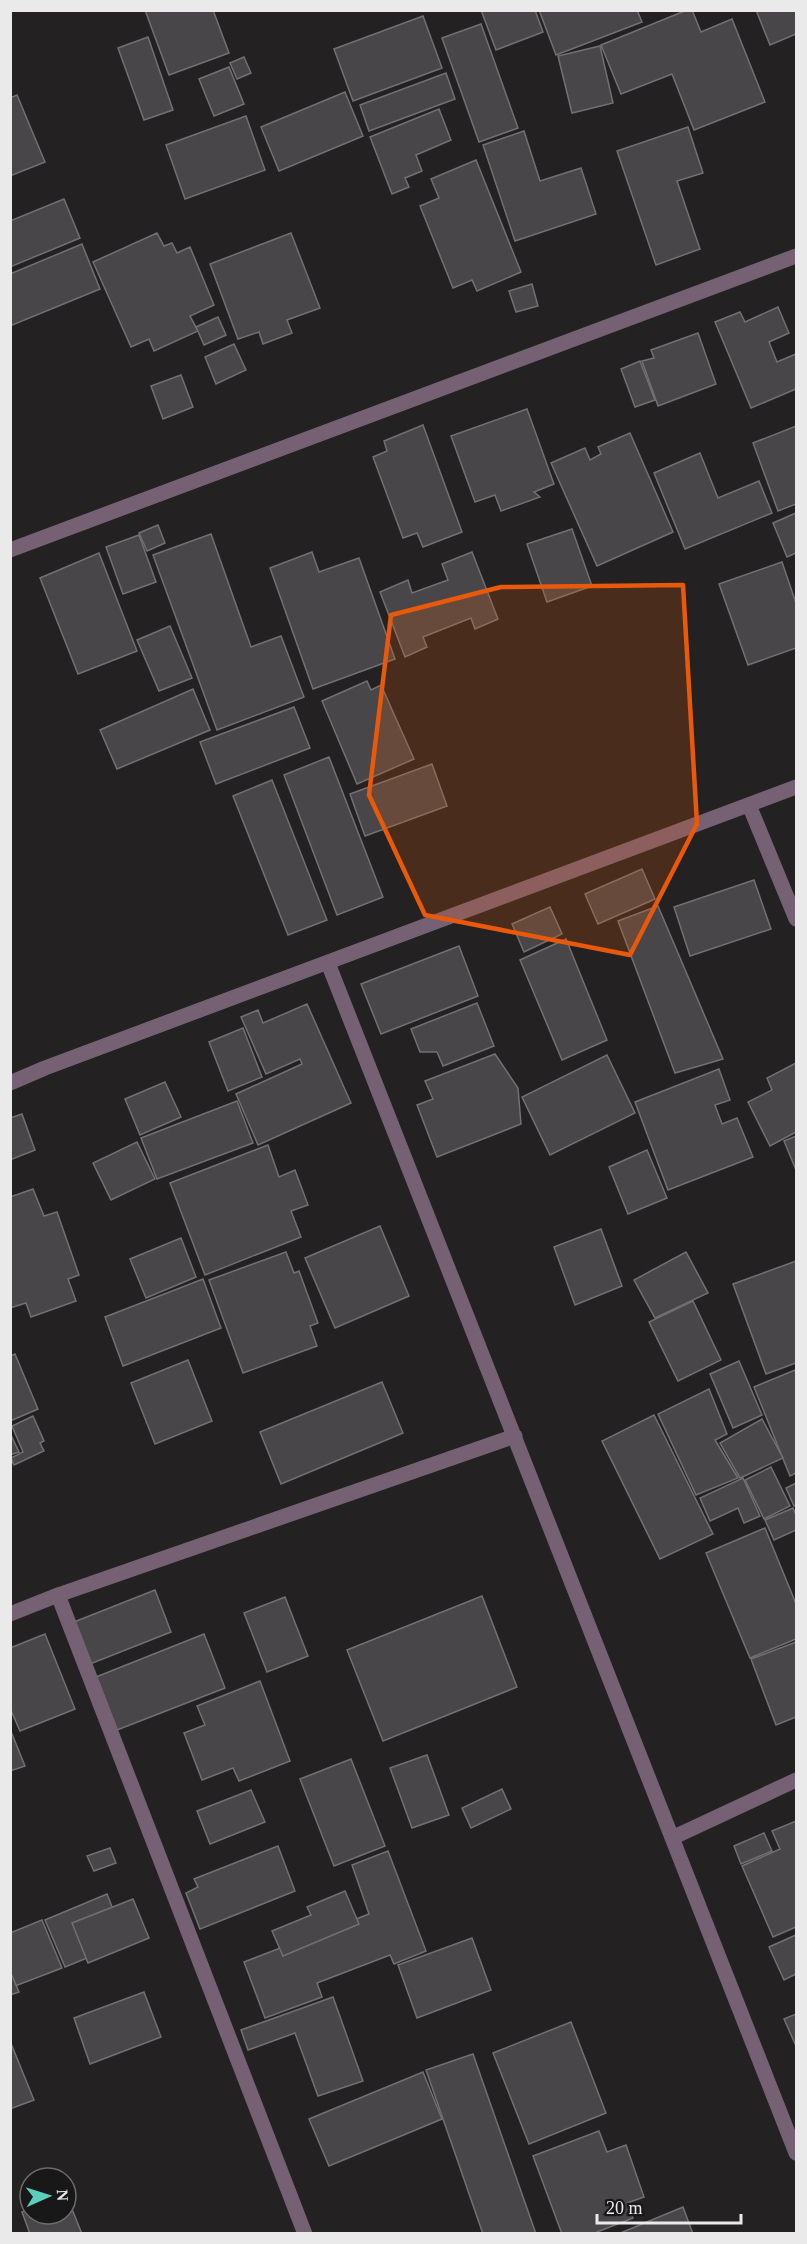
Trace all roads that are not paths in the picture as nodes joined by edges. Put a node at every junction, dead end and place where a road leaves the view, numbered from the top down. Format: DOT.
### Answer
graph roads {
  1 [pos="796,256"];
  2 [pos="10,550"];
  3 [pos="796,787"];
  4 [pos="748,805"];
  5 [pos="796,919"];
  6 [pos="328,963"];
  7 [pos="10,1083"];
  8 [pos="515,1436"];
  9 [pos="58,1595"];
  10 [pos="10,1614"];
  11 [pos="796,1780"];
  12 [pos="674,1837"];
  13 [pos="796,2153"];
  14 [pos="305,2234"];
  1 -- 2 [label="street"];
  3 -- 4 [label="street"];
  4 -- 5 [label="street"];
  4 -- 6 [label="street"];
  6 -- 7 [label="street"];
  6 -- 8 [label="street"];
  8 -- 9 [label="street"];
  8 -- 12 [label="street"];
  9 -- 10 [label="street"];
  9 -- 14 [label="street"];
  11 -- 12 [label="street"];
  12 -- 13 [label="street"];
}
